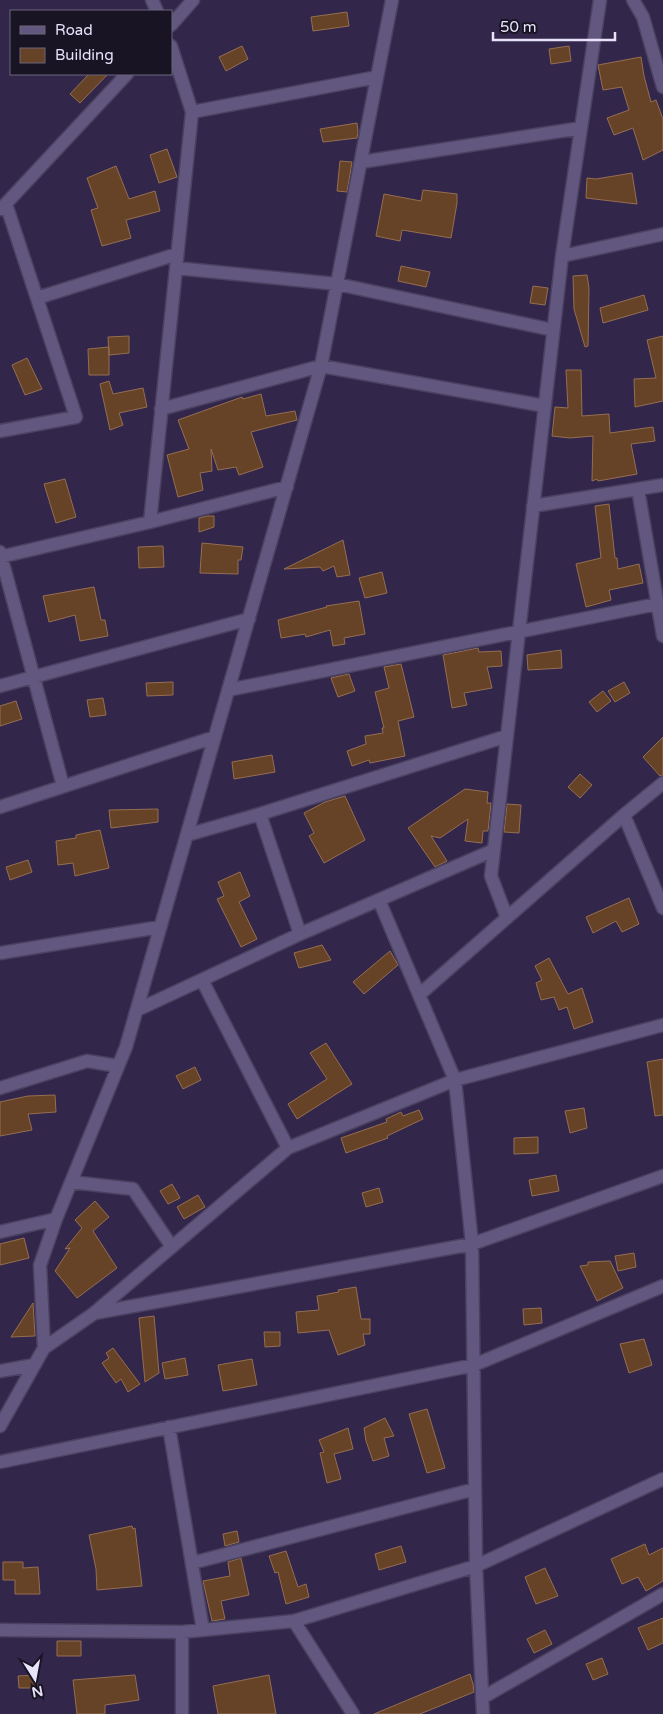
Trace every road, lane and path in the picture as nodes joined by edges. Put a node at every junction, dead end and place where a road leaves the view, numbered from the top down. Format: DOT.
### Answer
graph roads {
  1 [pos="193,0"];
  2 [pos="392,0"];
  3 [pos="600,0"];
  4 [pos="633,0"];
  5 [pos="172,24"];
  6 [pos="172,49"];
  7 [pos="125,75"];
  8 [pos="377,77"];
  9 [pos="663,87"];
  10 [pos="192,112"];
  11 [pos="581,128"];
  12 [pos="361,162"];
  13 [pos="3,207"];
  14 [pos="663,234"];
  15 [pos="178,254"];
  16 [pos="562,256"];
  17 [pos="176,268"];
  18 [pos="337,284"];
  19 [pos="37,298"];
  20 [pos="553,330"];
  21 [pos="321,366"];
  22 [pos="545,406"];
  23 [pos="161,409"];
  24 [pos="0,431"];
  25 [pos="663,485"];
  26 [pos="287,487"];
  27 [pos="638,489"];
  28 [pos="533,506"];
  29 [pos="150,522"];
  30 [pos="0,555"];
  31 [pos="658,604"];
  32 [pos="248,619"];
  33 [pos="519,632"];
  34 [pos="663,636"];
  35 [pos="34,677"];
  36 [pos="0,686"];
  37 [pos="228,690"];
  38 [pos="507,736"];
  39 [pos="215,737"];
  40 [pos="663,783"];
  41 [pos="63,786"];
  42 [pos="0,807"];
  43 [pos="260,814"];
  44 [pos="624,815"];
  45 [pos="187,835"];
  46 [pos="494,850"];
  47 [pos="379,900"];
  48 [pos="663,908"];
  49 [pos="507,918"];
  50 [pos="160,927"];
  51 [pos="300,934"];
  52 [pos="0,953"];
  53 [pos="202,980"];
  54 [pos="419,995"];
  55 [pos="137,1010"];
  56 [pos="663,1025"];
  57 [pos="118,1066"];
  58 [pos="455,1080"];
  59 [pos="0,1088"];
  60 [pos="288,1148"];
  61 [pos="663,1176"];
  62 [pos="71,1182"];
  63 [pos="56,1219"];
  64 [pos="0,1232"];
  65 [pos="472,1244"];
  66 [pos="172,1247"];
  67 [pos="663,1286"];
  68 [pos="93,1314"];
  69 [pos="44,1348"];
  70 [pos="34,1365"];
  71 [pos="474,1365"];
  72 [pos="0,1371"];
  73 [pos="0,1426"];
  74 [pos="169,1427"];
  75 [pos="0,1462"];
  76 [pos="663,1479"];
  77 [pos="475,1489"];
  78 [pos="192,1563"];
  79 [pos="476,1566"];
  80 [pos="663,1594"];
  81 [pos="294,1622"];
  82 [pos="0,1630"];
  83 [pos="203,1630"];
  84 [pos="182,1632"];
  85 [pos="482,1698"];
  86 [pos="182,1714"];
  87 [pos="353,1714"];
  88 [pos="483,1714"];
  1 -- 5 [label="street"];
  2 -- 8 [label="street"];
  3 -- 11 [label="street"];
  4 -- 9 [label="street"];
  6 -- 10 [label="street"];
  7 -- 13 [label="street"];
  8 -- 10 [label="street"];
  8 -- 12 [label="street"];
  10 -- 15 [label="street"];
  11 -- 12 [label="street"];
  11 -- 16 [label="street"];
  12 -- 18 [label="street"];
  13 -- 19 [label="street"];
  14 -- 16 [label="street"];
  15 -- 17 [label="street"];
  15 -- 19 [label="street"];
  16 -- 20 [label="street"];
  17 -- 18 [label="street"];
  17 -- 23 [label="street"];
  18 -- 20 [label="street"];
  18 -- 21 [label="street"];
  19 -- 24 [label="street"];
  20 -- 22 [label="street"];
  21 -- 22 [label="street"];
  21 -- 23 [label="street"];
  21 -- 26 [label="street"];
  22 -- 28 [label="street"];
  23 -- 29 [label="street"];
  25 -- 27 [label="street"];
  26 -- 29 [label="street"];
  26 -- 32 [label="street"];
  27 -- 28 [label="street"];
  27 -- 31 [label="street"];
  28 -- 33 [label="street"];
  29 -- 30 [label="street"];
  30 -- 35 [label="street"];
  31 -- 33 [label="street"];
  31 -- 34 [label="street"];
  32 -- 35 [label="street"];
  32 -- 37 [label="street"];
  33 -- 37 [label="street"];
  33 -- 38 [label="street"];
  35 -- 36 [label="street"];
  35 -- 41 [label="street"];
  37 -- 39 [label="street"];
  38 -- 43 [label="street"];
  38 -- 46 [label="street"];
  39 -- 41 [label="street"];
  39 -- 45 [label="street"];
  40 -- 44 [label="street"];
  41 -- 42 [label="street"];
  43 -- 45 [label="street"];
  43 -- 51 [label="street"];
  44 -- 48 [label="street"];
  44 -- 49 [label="street"];
  45 -- 50 [label="street"];
  46 -- 47 [label="street"];
  46 -- 49 [label="street"];
  47 -- 51 [label="street"];
  47 -- 54 [label="street"];
  49 -- 54 [label="street"];
  50 -- 52 [label="street"];
  50 -- 55 [label="street"];
  51 -- 53 [label="street"];
  53 -- 55 [label="street"];
  53 -- 60 [label="street"];
  54 -- 58 [label="street"];
  55 -- 57 [label="street"];
  56 -- 58 [label="street"];
  57 -- 59 [label="street"];
  57 -- 62 [label="street"];
  58 -- 60 [label="street"];
  58 -- 65 [label="street"];
  60 -- 66 [label="street"];
  61 -- 65 [label="street"];
  62 -- 63 [label="street"];
  62 -- 66 [label="street"];
  63 -- 64 [label="street"];
  63 -- 69 [label="street"];
  65 -- 68 [label="street"];
  65 -- 71 [label="street"];
  66 -- 68 [label="street"];
  67 -- 71 [label="street"];
  68 -- 69 [label="street"];
  69 -- 70 [label="street"];
  70 -- 72 [label="street"];
  70 -- 73 [label="street"];
  71 -- 74 [label="street"];
  71 -- 77 [label="street"];
  74 -- 75 [label="street"];
  74 -- 78 [label="street"];
  76 -- 79 [label="street"];
  77 -- 78 [label="street"];
  77 -- 79 [label="street"];
  78 -- 83 [label="street"];
  79 -- 81 [label="street"];
  79 -- 85 [label="street"];
  80 -- 85 [label="street"];
  81 -- 83 [label="street"];
  81 -- 87 [label="street"];
  82 -- 84 [label="street"];
  83 -- 84 [label="street"];
  84 -- 86 [label="street"];
  85 -- 88 [label="street"];
}
